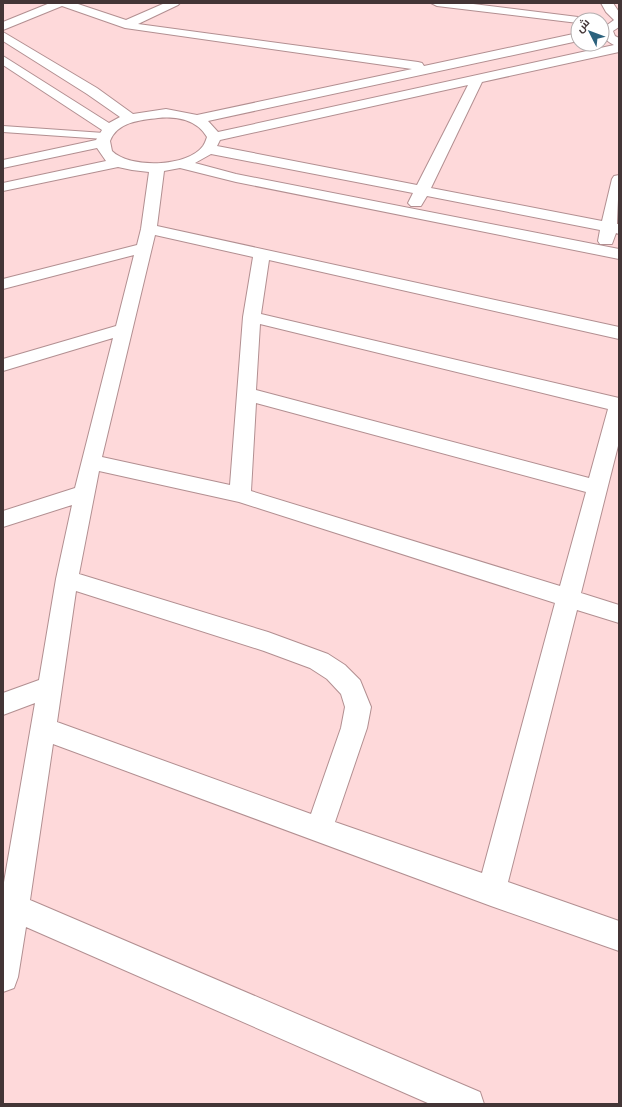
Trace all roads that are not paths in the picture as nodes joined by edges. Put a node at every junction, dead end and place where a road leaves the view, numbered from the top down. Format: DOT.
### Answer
graph roads {
  1 [pos="60,3"];
  2 [pos="64,3"];
  3 [pos="174,3"];
  4 [pos="437,3"];
  5 [pos="570,19"];
  6 [pos="125,24"];
  7 [pos="3,26"];
  8 [pos="3,36"];
  9 [pos="570,38"];
  10 [pos="610,38"];
  11 [pos="619,43"];
  12 [pos="619,48"];
  13 [pos="3,60"];
  14 [pos="432,68"];
  15 [pos="477,79"];
  16 [pos="130,118"];
  17 [pos="198,119"];
  18 [pos="3,129"];
  19 [pos="105,136"];
  20 [pos="212,143"];
  21 [pos="119,162"];
  22 [pos="3,164"];
  23 [pos="180,164"];
  24 [pos="157,168"];
  25 [pos="619,179"];
  26 [pos="3,187"];
  27 [pos="422,190"];
  28 [pos="411,212"];
  29 [pos="614,228"];
  30 [pos="147,238"];
  31 [pos="604,252"];
  32 [pos="262,254"];
  33 [pos="619,254"];
  34 [pos="3,284"];
  35 [pos="252,317"];
  36 [pos="122,330"];
  37 [pos="619,333"];
  38 [pos="3,365"];
  39 [pos="247,394"];
  40 [pos="619,405"];
  41 [pos="91,462"];
  42 [pos="596,487"];
  43 [pos="86,493"];
  44 [pos="240,495"];
  45 [pos="3,518"];
  46 [pos="67,579"];
  47 [pos="568,598"];
  48 [pos="619,614"];
  49 [pos="49,687"];
  50 [pos="3,704"];
  51 [pos="42,728"];
  52 [pos="319,830"];
  53 [pos="491,892"];
  54 [pos="13,907"];
  55 [pos="619,936"];
  56 [pos="4,960"];
  57 [pos="437,1098"];
  58 [pos="468,1104"];
  1 -- 7 [label="street"];
  2 -- 6 [label="street"];
  3 -- 6 [label="street"];
  4 -- 5 [label="street"];
  6 -- 14 [label="street"];
  8 -- 16 [label="street"];
  9 -- 14 [label="street"];
  10 -- 11 [label="street"];
  12 -- 15 [label="street"];
  13 -- 19 [label="street"];
  14 -- 17 [label="street"];
  15 -- 20 [label="street"];
  15 -- 27 [label="street"];
  16 -- 17 [label="street"];
  16 -- 19 [label="street"];
  17 -- 20 [label="street"];
  18 -- 19 [label="lane"];
  19 -- 21 [label="street"];
  19 -- 22 [label="street"];
  20 -- 23 [label="street"];
  20 -- 27 [label="street"];
  21 -- 24 [label="street"];
  21 -- 26 [label="street"];
  23 -- 24 [label="street"];
  23 -- 28 [label="street"];
  24 -- 30 [label="street"];
  25 -- 29 [label="street"];
  27 -- 28 [label="street"];
  27 -- 29 [label="street"];
  28 -- 31 [label="street"];
  29 -- 31 [label="street"];
  30 -- 32 [label="street"];
  30 -- 34 [label="street"];
  30 -- 36 [label="street"];
  31 -- 33 [label="street"];
  32 -- 35 [label="street"];
  32 -- 37 [label="street"];
  35 -- 39 [label="street"];
  35 -- 40 [label="street"];
  36 -- 38 [label="street"];
  36 -- 41 [label="street"];
  39 -- 42 [label="street"];
  39 -- 44 [label="street"];
  40 -- 42 [label="street"];
  41 -- 43 [label="street"];
  41 -- 44 [label="street"];
  42 -- 47 [label="street"];
  43 -- 45 [label="street"];
  43 -- 46 [label="street"];
  44 -- 47 [label="street"];
  46 -- 49 [label="street"];
  46 -- 52 [label="street"];
  47 -- 48 [label="street"];
  47 -- 53 [label="street"];
  49 -- 50 [label="street"];
  49 -- 51 [label="street"];
  51 -- 52 [label="street"];
  51 -- 54 [label="street"];
  52 -- 53 [label="street"];
  53 -- 55 [label="street"];
  54 -- 56 [label="street"];
  54 -- 57 [label="street"];
  57 -- 58 [label="street"];
}
